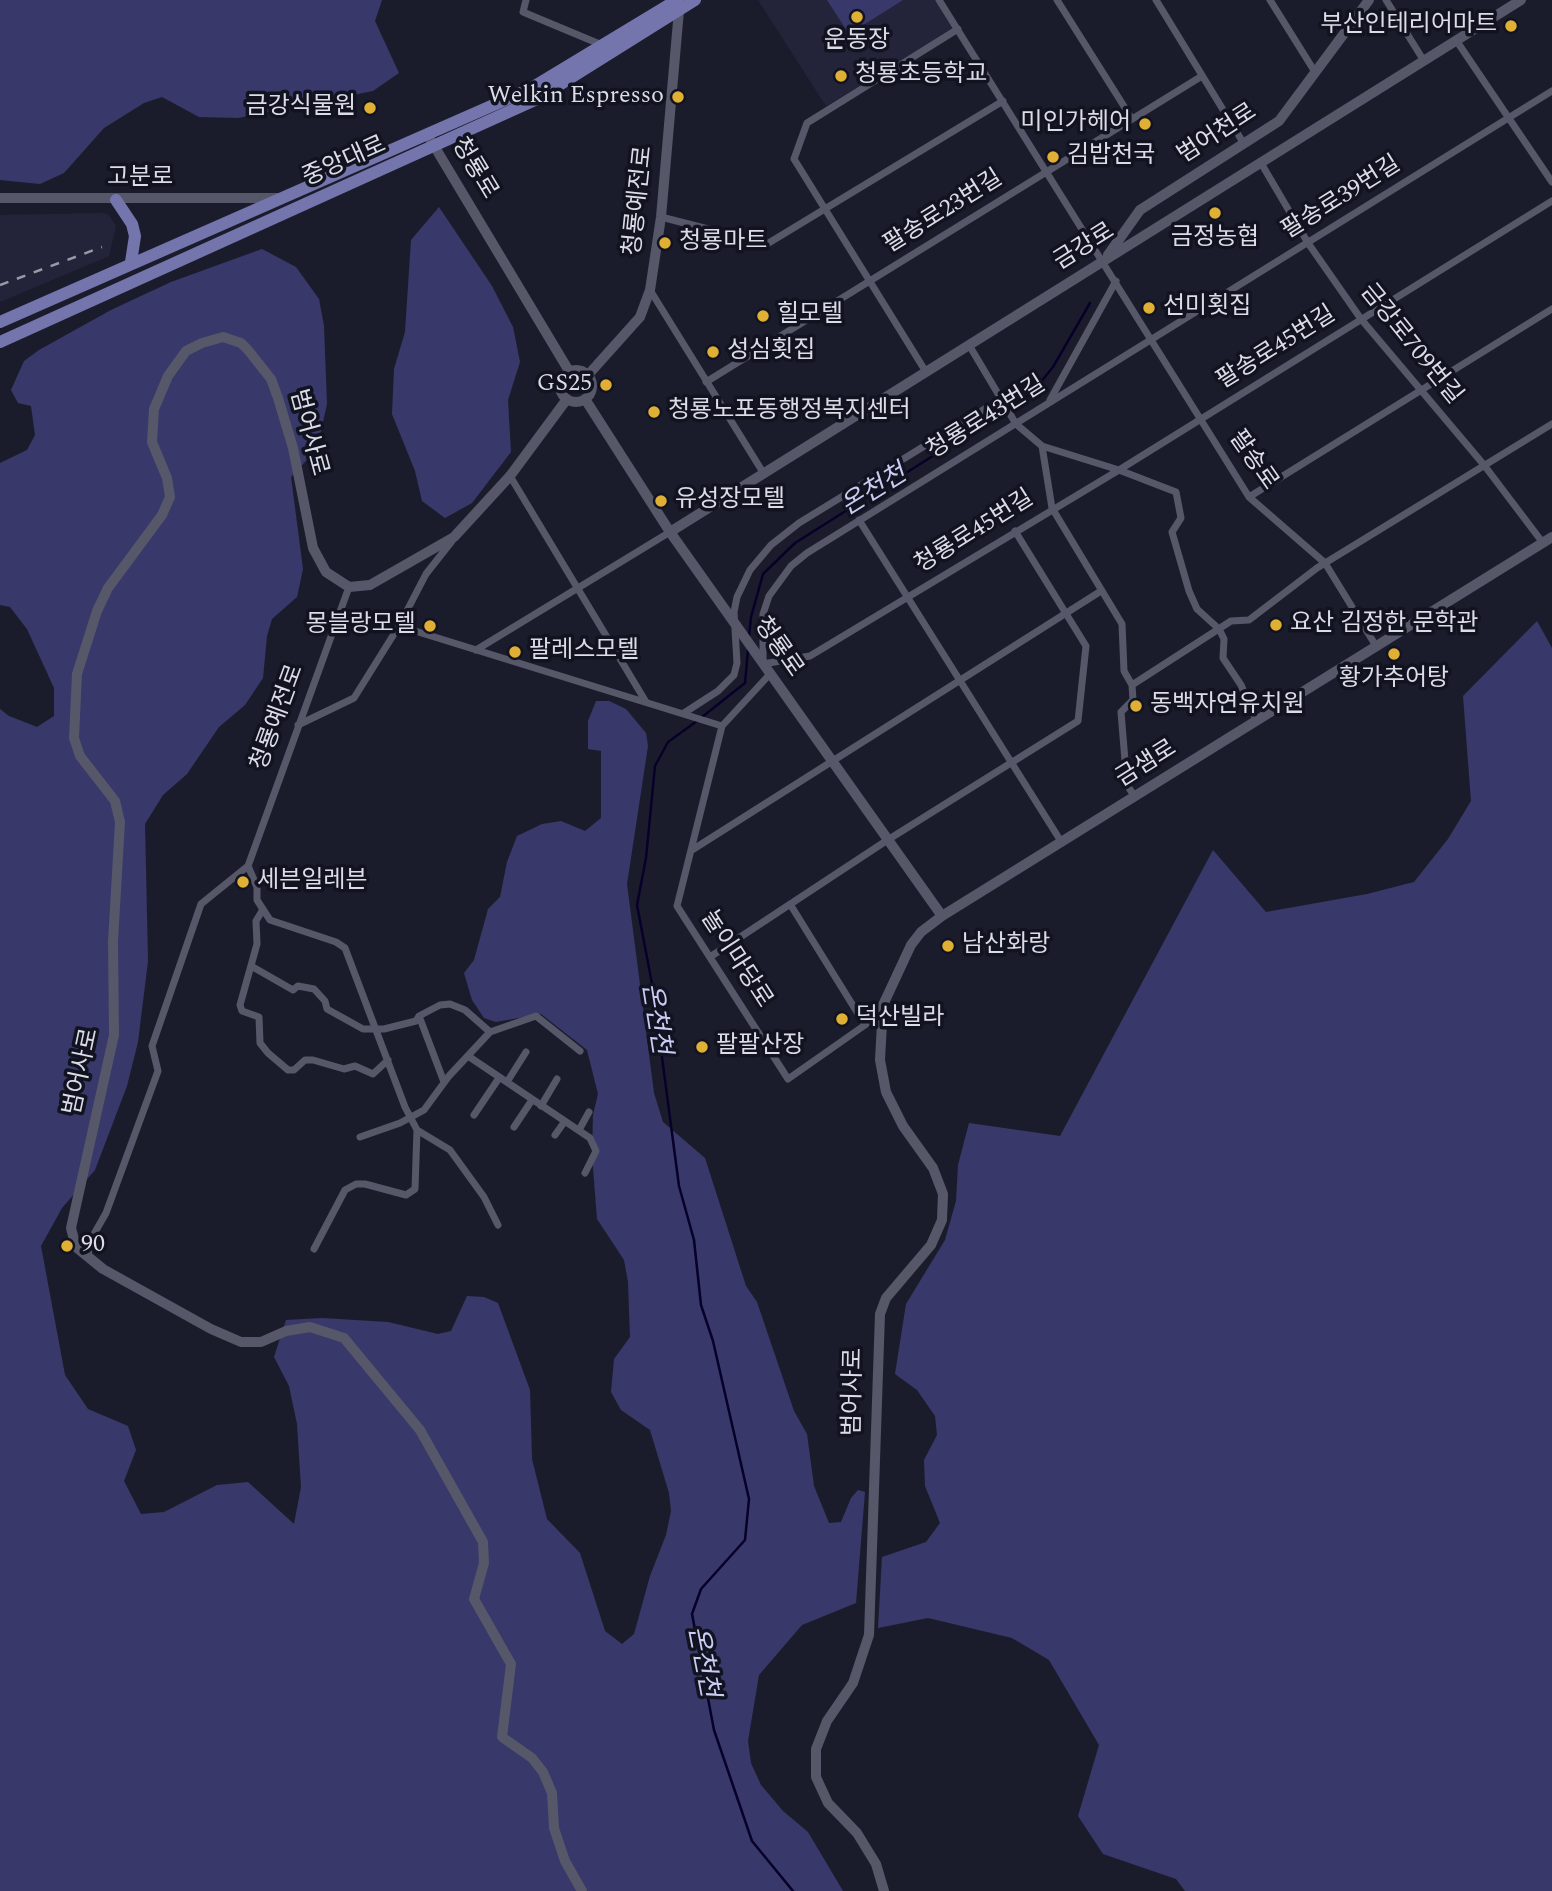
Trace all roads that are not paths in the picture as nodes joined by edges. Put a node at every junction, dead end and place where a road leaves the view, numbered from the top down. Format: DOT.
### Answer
graph roads {
  1 [pos="526,0"];
  2 [pos="695,0"];
  3 [pos="940,0"];
  4 [pos="1057,0"];
  5 [pos="1156,0"];
  6 [pos="1270,0"];
  7 [pos="1369,0"];
  8 [pos="1386,0"];
  9 [pos="1521,0"];
  10 [pos="678,5"];
  11 [pos="958,29"];
  12 [pos="1457,40"];
  13 [pos="602,45"];
  14 [pos="1424,61"];
  15 [pos="1315,72"];
  16 [pos="1202,76"];
  17 [pos="1552,91"];
  18 [pos="1003,101"];
  19 [pos="1132,119"];
  20 [pos="1509,119"];
  21 [pos="427,134"];
  22 [pos="1244,144"];
  23 [pos="434,145"];
  24 [pos="1261,163"];
  25 [pos="1048,171"];
  26 [pos="1552,182"];
  27 [pos="0,198"];
  28 [pos="281,198"];
  29 [pos="116,200"];
  30 [pos="1552,201"];
  31 [pos="826,210"];
  32 [pos="661,217"];
  33 [pos="1308,243"];
  34 [pos="1104,261"];
  35 [pos="131,262"];
  36 [pos="870,281"];
  37 [pos="1116,281"];
  38 [pos="650,290"];
  39 [pos="1552,309"];
  40 [pos="1360,319"];
  41 [pos="0,322"];
  42 [pos="1152,340"];
  43 [pos="0,342"];
  44 [pos="970,345"];
  45 [pos="569,371"];
  46 [pos="926,372"];
  47 [pos="588,375"];
  48 [pos="706,382"];
  49 [pos="1421,390"];
  50 [pos="567,399"];
  51 [pos="585,399"];
  52 [pos="1002,400"];
  53 [pos="1049,403"];
  54 [pos="1201,419"];
  55 [pos="1014,421"];
  56 [pos="1552,424"];
  57 [pos="1042,446"];
  58 [pos="1484,465"];
  59 [pos="1119,470"];
  60 [pos="764,474"];
  61 [pos="510,476"];
  62 [pos="1249,497"];
  63 [pos="1052,508"];
  64 [pos="859,520"];
  65 [pos="1015,531"];
  66 [pos="670,532"];
  67 [pos="454,537"];
  68 [pos="1548,540"];
  69 [pos="1325,563"];
  70 [pos="349,587"];
  71 [pos="578,588"];
  72 [pos="1101,591"];
  73 [pos="908,598"];
  74 [pos="1066,614"];
  75 [pos="734,623"];
  76 [pos="399,626"];
  77 [pos="1219,629"];
  78 [pos="1376,646"];
  79 [pos="477,650"];
  80 [pos="763,664"];
  81 [pos="770,674"];
  82 [pos="961,682"];
  83 [pos="1132,685"];
  84 [pos="646,702"];
  85 [pos="684,713"];
  86 [pos="1256,720"];
  87 [pos="299,725"];
  88 [pos="722,726"];
  89 [pos="1011,762"];
  90 [pos="832,763"];
  91 [pos="1135,797"];
  92 [pos="886,841"];
  93 [pos="1062,844"];
  94 [pos="691,850"];
  95 [pos="248,866"];
  96 [pos="790,904"];
  97 [pos="262,911"];
  98 [pos="942,916"];
  99 [pos="710,957"];
  100 [pos="251,966"];
  101 [pos="883,1005"];
  102 [pos="419,1016"];
  103 [pos="865,1025"];
  104 [pos="377,1029"];
  105 [pos="489,1032"];
  106 [pos="580,1051"];
  107 [pos="526,1052"];
  108 [pos="468,1056"];
  109 [pos="388,1060"];
  110 [pos="556,1079"];
  111 [pos="503,1080"];
  112 [pos="444,1083"];
  113 [pos="532,1100"];
  114 [pos="541,1106"];
  115 [pos="589,1112"];
  116 [pos="474,1115"];
  117 [pos="411,1118"];
  118 [pos="565,1121"];
  119 [pos="514,1127"];
  120 [pos="417,1130"];
  121 [pos="579,1130"];
  122 [pos="555,1135"];
  123 [pos="360,1137"];
  124 [pos="585,1173"];
  125 [pos="498,1225"];
  126 [pos="314,1249"];
  127 [pos="88,1258"];
  128 [pos="582,1891"];
  129 [pos="884,1891"];
  1 -- 13 [label="street"];
  2 -- 10 [label="main road, 중앙대로"];
  3 -- 11 [label="street, 팔송로"];
  4 -- 19 [label="street"];
  5 -- 16 [label="street"];
  6 -- 15 [label="street"];
  7 -- 15 [label="street, 범어천로"];
  8 -- 14 [label="street"];
  9 -- 12 [label="street, 금강로"];
  10 -- 13 [label="main road, 중앙대로"];
  10 -- 23 [label="main road, 중앙대로"];
  10 -- 32 [label="street, 청룡예전로"];
  11 -- 18 [label="street, 팔송로"];
  11 -- 31 [label="street"];
  12 -- 14 [label="street, 금강로"];
  12 -- 20 [label="street"];
  13 -- 21 [label="main road, 중앙대로"];
  14 -- 24 [label="street, 금강로"];
  15 -- 22 [label="street, 범어천로"];
  16 -- 19 [label="street, 팔송로23번길"];
  16 -- 22 [label="street"];
  17 -- 20 [label="street, 팔송로39번길"];
  18 -- 25 [label="street, 팔송로"];
  18 -- 31 [label="street"];
  19 -- 25 [label="street, 팔송로23번길"];
  20 -- 26 [label="street"];
  20 -- 33 [label="street, 팔송로39번길"];
  21 -- 23 [label="street, 청룡로"];
  21 -- 28 [label="main road, 중앙대로"];
  22 -- 34 [label="street, 범어천로"];
  23 -- 43 [label="main road, 중앙대로"];
  23 -- 45 [label="street, 청룡로"];
  24 -- 33 [label="street, 금강로709번길"];
  24 -- 34 [label="street, 금강로"];
  25 -- 34 [label="street, 팔송로"];
  25 -- 36 [label="street, 팔송로23번길"];
  27 -- 29 [label="street, 고분로"];
  28 -- 29 [label="street, 고분로"];
  28 -- 35 [label="main road, 중앙대로"];
  29 -- 35 [label="main road"];
  30 -- 40 [label="street, 팔송로45번길"];
  31 -- 32 [label="street"];
  31 -- 36 [label="street"];
  32 -- 38 [label="street, 청룡예전로"];
  33 -- 40 [label="street, 금강로709번길"];
  33 -- 42 [label="street, 팔송로39번길"];
  34 -- 37 [label="street, 팔송로"];
  34 -- 44 [label="street, 금강로"];
  35 -- 41 [label="main road, 중앙대로"];
  36 -- 46 [label="street"];
  36 -- 48 [label="street, 팔송로23번길"];
  37 -- 42 [label="street, 팔송로"];
  37 -- 53 [label="street"];
  38 -- 47 [label="street, 청룡예전로"];
  38 -- 48 [label="street"];
  39 -- 49 [label="street"];
  40 -- 49 [label="street, 금강로709번길"];
  40 -- 54 [label="street, 팔송로45번길"];
  42 -- 53 [label="street, 청룡로43번길"];
  42 -- 54 [label="street, 팔송로"];
  44 -- 46 [label="street, 금강로"];
  44 -- 52 [label="street"];
  45 -- 47 [label="street"];
  45 -- 50 [label="street"];
  46 -- 60 [label="street, 금강로"];
  47 -- 51 [label="street"];
  48 -- 60 [label="street"];
  49 -- 58 [label="street, 금강로709번길"];
  49 -- 62 [label="street"];
  50 -- 51 [label="street"];
  50 -- 61 [label="street"];
  51 -- 66 [label="street, 청룡로"];
  52 -- 55 [label="street"];
  52 -- 75 [label="street"];
  53 -- 55 [label="street, 청룡로43번길"];
  54 -- 59 [label="street, 청룡로45번길"];
  54 -- 62 [label="street, 팔송로"];
  55 -- 57 [label="street"];
  55 -- 64 [label="street, 청룡로43번길"];
  56 -- 58 [label="street"];
  57 -- 59 [label="street"];
  57 -- 63 [label="street"];
  58 -- 68 [label="street, 금강로709번길"];
  58 -- 69 [label="street"];
  59 -- 63 [label="street, 청룡로45번길"];
  59 -- 77 [label="street"];
  60 -- 66 [label="street, 금강로"];
  61 -- 67 [label="street"];
  61 -- 71 [label="street"];
  62 -- 69 [label="street, 팔송로"];
  63 -- 65 [label="street, 청룡로45번길"];
  63 -- 72 [label="street"];
  64 -- 73 [label="street"];
  64 -- 80 [label="street, 청룡로43번길"];
  65 -- 73 [label="street, 청룡로45번길"];
  65 -- 74 [label="street"];
  66 -- 71 [label="street"];
  66 -- 75 [label="street, 청룡로"];
  67 -- 70 [label="street"];
  67 -- 76 [label="street"];
  68 -- 78 [label="street, 금샘로"];
  69 -- 77 [label="street"];
  69 -- 78 [label="street, 팔송로"];
  70 -- 87 [label="street, 청룡예전로"];
  70 -- 127 [label="street, 범어사로"];
  71 -- 79 [label="street"];
  71 -- 84 [label="street"];
  72 -- 74 [label="street"];
  72 -- 83 [label="street"];
  73 -- 80 [label="street, 청룡로45번길"];
  73 -- 82 [label="street"];
  74 -- 82 [label="street"];
  74 -- 89 [label="street"];
  75 -- 80 [label="street, 청룡로"];
  75 -- 85 [label="street"];
  76 -- 79 [label="street"];
  76 -- 87 [label="street"];
  77 -- 83 [label="street"];
  77 -- 86 [label="street"];
  78 -- 86 [label="street, 금샘로"];
  79 -- 84 [label="street"];
  80 -- 81 [label="street, 청룡로"];
  81 -- 88 [label="street, 놀이마당로"];
  81 -- 90 [label="street, 청룡로"];
  82 -- 89 [label="street"];
  82 -- 90 [label="street"];
  83 -- 91 [label="street"];
  84 -- 85 [label="street"];
  85 -- 88 [label="street"];
  86 -- 91 [label="street, 금샘로"];
  87 -- 95 [label="street, 청룡예전로"];
  88 -- 94 [label="street, 놀이마당로"];
  89 -- 92 [label="street"];
  89 -- 93 [label="street"];
  90 -- 92 [label="street, 청룡로"];
  90 -- 94 [label="street"];
  91 -- 93 [label="street, 금샘로"];
  92 -- 96 [label="street"];
  92 -- 98 [label="street, 청룡로"];
  93 -- 98 [label="street, 금샘로"];
  94 -- 99 [label="street, 놀이마당로"];
  95 -- 97 [label="street"];
  95 -- 127 [label="street"];
  96 -- 99 [label="street"];
  96 -- 103 [label="street"];
  97 -- 100 [label="street"];
  97 -- 104 [label="street"];
  98 -- 101 [label="street, 범어사로"];
  99 -- 103 [label="street, 놀이마당로"];
  100 -- 104 [label="street"];
  100 -- 109 [label="street"];
  101 -- 103 [label="street, 놀이마당로"];
  101 -- 129 [label="street, 범어사로"];
  102 -- 104 [label="street"];
  102 -- 105 [label="street"];
  102 -- 112 [label="street"];
  104 -- 109 [label="street"];
  105 -- 106 [label="street"];
  105 -- 108 [label="street"];
  107 -- 111 [label="street"];
  108 -- 111 [label="street"];
  108 -- 112 [label="street"];
  109 -- 117 [label="street"];
  110 -- 114 [label="street"];
  111 -- 113 [label="street"];
  111 -- 116 [label="street"];
  112 -- 117 [label="street"];
  113 -- 114 [label="street"];
  113 -- 119 [label="street"];
  114 -- 118 [label="street"];
  115 -- 121 [label="street"];
  117 -- 120 [label="street"];
  117 -- 123 [label="street"];
  118 -- 121 [label="street"];
  118 -- 122 [label="street"];
  120 -- 125 [label="street"];
  120 -- 126 [label="street"];
  121 -- 124 [label="street"];
  127 -- 128 [label="street, 범어사로"];
}
